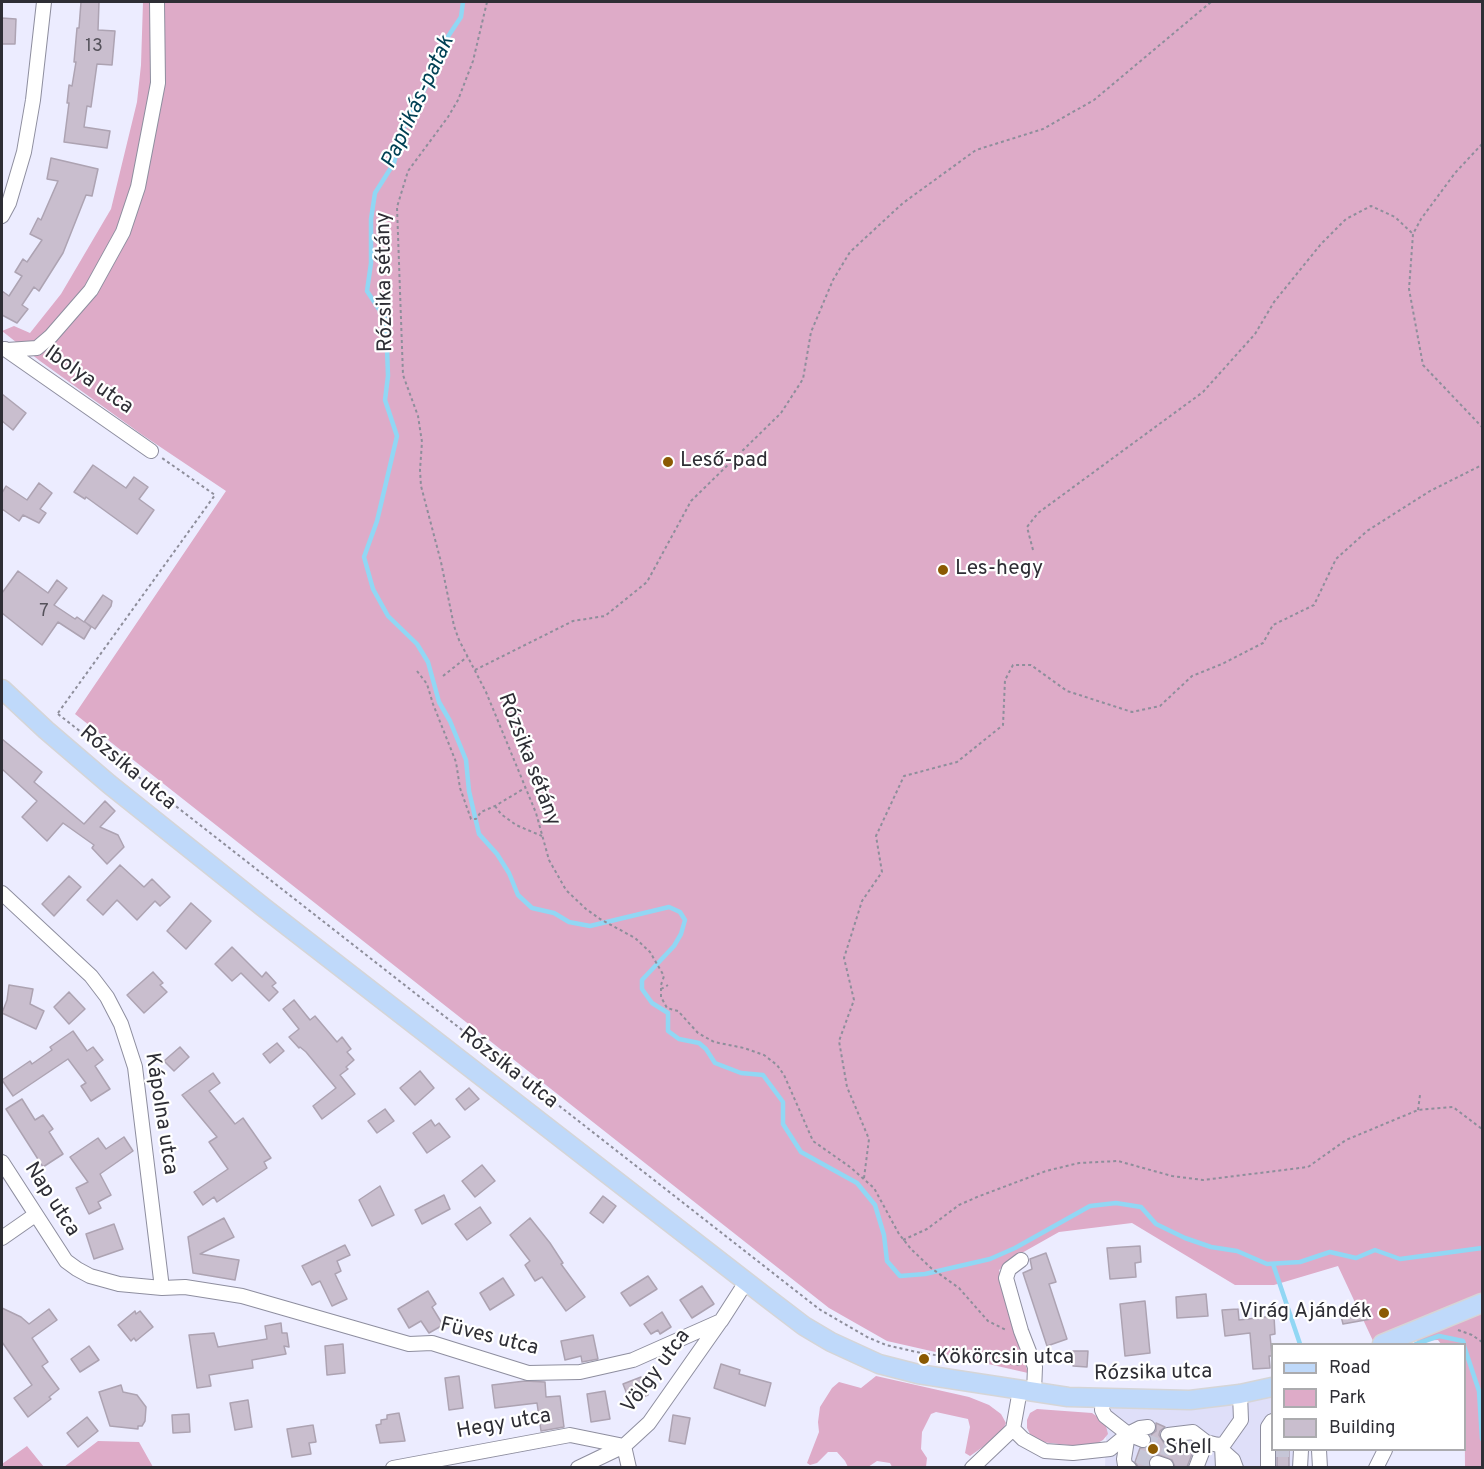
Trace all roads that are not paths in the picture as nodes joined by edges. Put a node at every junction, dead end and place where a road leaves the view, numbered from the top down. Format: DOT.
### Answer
graph roads {
  1 [pos="44,2"];
  2 [pos="157,2"];
  3 [pos="2,216"];
  4 [pos="4,348"];
  5 [pos="151,451"];
  6 [pos="2,689"];
  7 [pos="2,893"];
  8 [pos="2,1162"];
  9 [pos="35,1215"];
  10 [pos="2,1238"];
  11 [pos="1021,1260"];
  12 [pos="746,1282"];
  13 [pos="162,1288"];
  14 [pos="1482,1303"];
  15 [pos="721,1321"];
  16 [pos="1384,1343"];
  17 [pos="1271,1387"];
  18 [pos="1027,1391"];
  19 [pos="1240,1394"];
  20 [pos="1103,1399"];
  21 [pos="1271,1422"];
  22 [pos="1013,1429"];
  23 [pos="1146,1433"];
  24 [pos="1128,1434"];
  25 [pos="1173,1437"];
  26 [pos="1271,1444"];
  27 [pos="1215,1445"];
  28 [pos="624,1446"];
  29 [pos="1272,1451"];
  30 [pos="1301,1451"];
  31 [pos="1319,1451"];
  32 [pos="1384,1451"];
  33 [pos="393,1467"];
  34 [pos="578,1467"];
  35 [pos="628,1467"];
  36 [pos="972,1467"];
  37 [pos="1129,1467"];
  38 [pos="1196,1467"];
  39 [pos="1203,1467"];
  40 [pos="1223,1467"];
  41 [pos="1236,1467"];
  42 [pos="1268,1467"];
  43 [pos="1300,1467"];
  44 [pos="1320,1467"];
  45 [pos="1376,1467"];
  1 -- 3 [label="street"];
  2 -- 4 [label="street"];
  4 -- 5 [label="street, Ibolya utca"];
  6 -- 12 [label="main road, Rózsika utca"];
  7 -- 13 [label="street, Kápolna utca"];
  8 -- 9 [label="street, Nap utca"];
  9 -- 10 [label="street"];
  9 -- 13 [label="street, Nap utca"];
  11 -- 18 [label="street"];
  12 -- 15 [label="street"];
  12 -- 18 [label="main road, Rózsika utca"];
  13 -- 15 [label="street, Füves utca"];
  14 -- 16 [label="main road"];
  15 -- 28 [label="street, Völgy utca"];
  17 -- 19 [label="main road, Rózsika utca"];
  18 -- 20 [label="main road, Rózsika utca"];
  18 -- 22 [label="street"];
  19 -- 20 [label="main road, Rózsika utca"];
  19 -- 27 [label="street"];
  20 -- 24 [label="street"];
  21 -- 26 [label="street"];
  22 -- 24 [label="street"];
  22 -- 36 [label="street"];
  23 -- 24 [label="street"];
  24 -- 37 [label="street"];
  25 -- 27 [label="street"];
  27 -- 38 [label="street"];
  27 -- 39 [label="street"];
  27 -- 40 [label="street"];
  27 -- 41 [label="street"];
  28 -- 33 [label="street, Hegy utca"];
  28 -- 34 [label="street, Völgy utca"];
  28 -- 35 [label="street, Völgy utca"];
  29 -- 42 [label="street"];
  30 -- 43 [label="street"];
  31 -- 44 [label="street"];
  32 -- 45 [label="street"];
}
